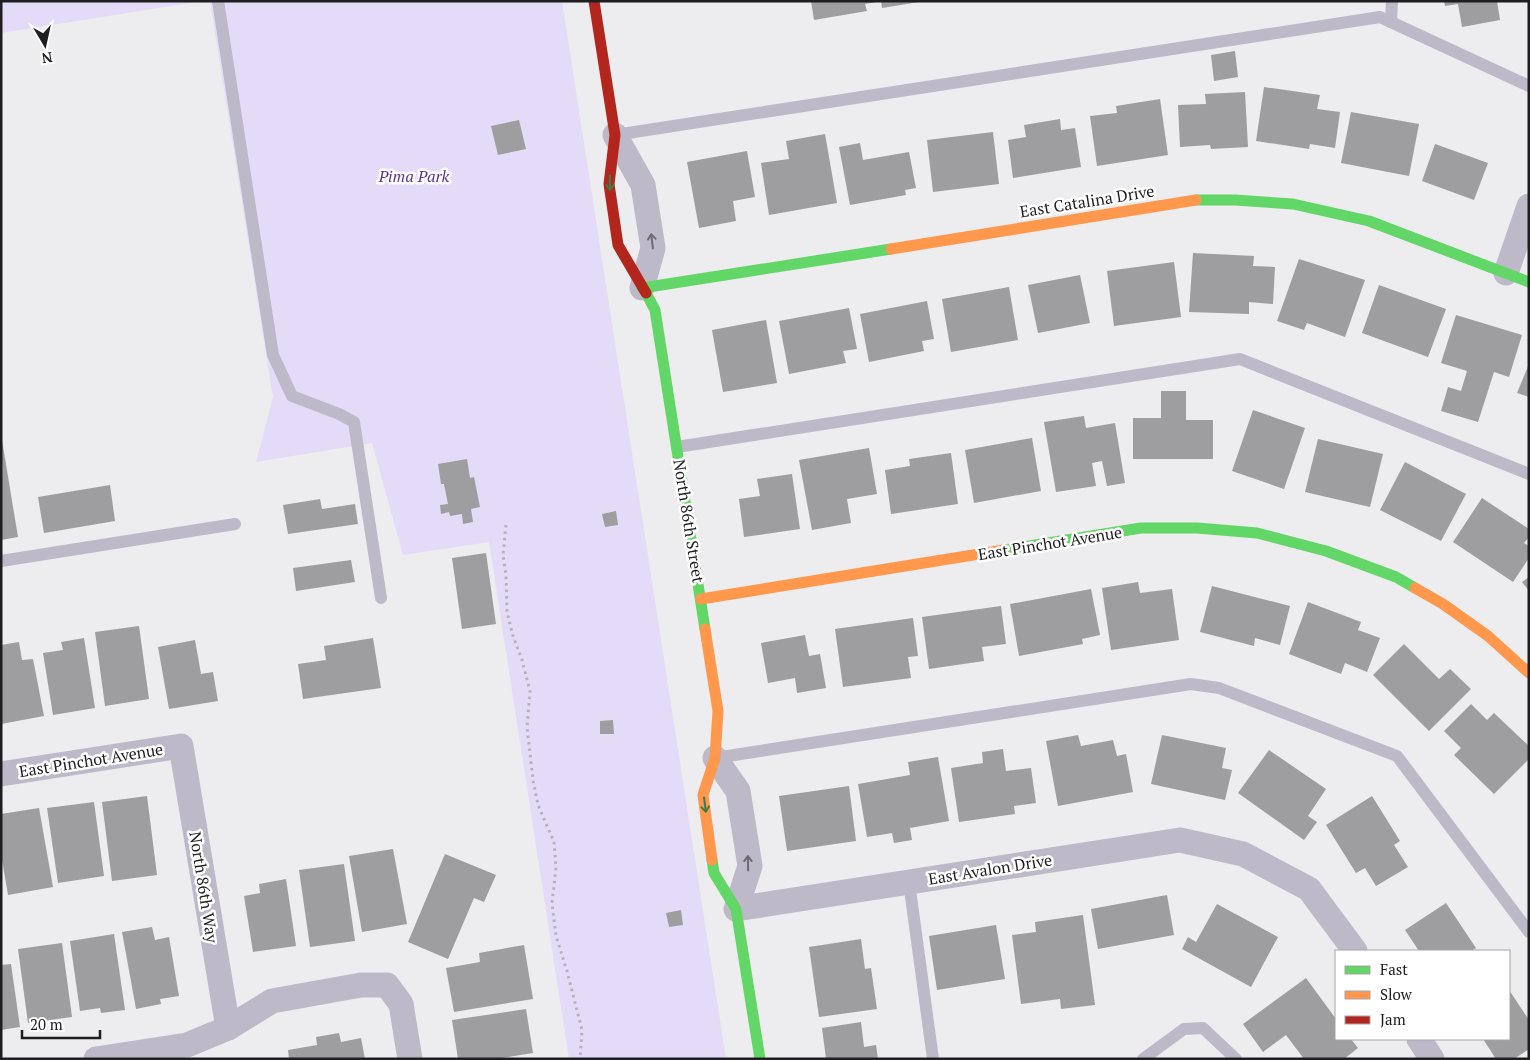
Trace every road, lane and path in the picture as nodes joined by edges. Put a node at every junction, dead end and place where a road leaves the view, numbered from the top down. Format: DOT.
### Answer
graph roads {
  1 [pos="218,1"];
  2 [pos="594,1"];
  3 [pos="1392,1"];
  4 [pos="1391,22"];
  5 [pos="1529,86"];
  6 [pos="615,135"];
  7 [pos="1529,206"];
  8 [pos="1506,273"];
  9 [pos="1529,282"];
  10 [pos="642,288"];
  11 [pos="677,447"];
  12 [pos="1529,474"];
  13 [pos="235,524"];
  14 [pos="506,525"];
  15 [pos="1,561"];
  16 [pos="381,598"];
  17 [pos="701,599"];
  18 [pos="1529,673"];
  19 [pos="181,746"];
  20 [pos="715,758"];
  21 [pos="1,774"];
  22 [pos="909,882"];
  23 [pos="736,909"];
  24 [pos="1529,932"];
  25 [pos="1354,950"];
  26 [pos="228,1028"];
  27 [pos="1420,1040"];
  28 [pos="96,1059"];
  29 [pos="410,1059"];
  30 [pos="580,1059"];
  31 [pos="760,1059"];
  32 [pos="934,1059"];
  33 [pos="1143,1059"];
  34 [pos="1236,1059"];
  35 [pos="1432,1059"];
  1 -- 16 [label="lane"];
  2 -- 6 [label="street, North 86th Street"];
  3 -- 4 [label="lane"];
  4 -- 5 [label="lane"];
  4 -- 6 [label="lane"];
  6 -- 10 [label="street, North 86th Street, one-way"];
  10 -- 6 [label="street, North 86th Street, one-way"];
  7 -- 8 [label="street"];
  8 -- 9 [label="street, East Catalina Drive"];
  8 -- 10 [label="street, East Catalina Drive"];
  10 -- 11 [label="street, North 86th Street"];
  11 -- 12 [label="lane"];
  11 -- 17 [label="street, North 86th Street"];
  13 -- 15 [label="lane"];
  14 -- 30 [label="path"];
  17 -- 18 [label="street, East Pinchot Avenue"];
  17 -- 20 [label="street, North 86th Street"];
  19 -- 21 [label="street, East Pinchot Avenue"];
  19 -- 26 [label="street, North 86th Way"];
  20 -- 23 [label="street, North 86th Street, one-way"];
  23 -- 20 [label="street, North 86th Street, one-way"];
  20 -- 24 [label="lane"];
  22 -- 23 [label="street, East Avalon Drive"];
  22 -- 25 [label="street, East Avalon Drive"];
  22 -- 32 [label="lane"];
  23 -- 31 [label="street, North 86th Street"];
  26 -- 28 [label="street"];
  26 -- 29 [label="street"];
  27 -- 35 [label="street"];
  33 -- 34 [label="lane"];
}
